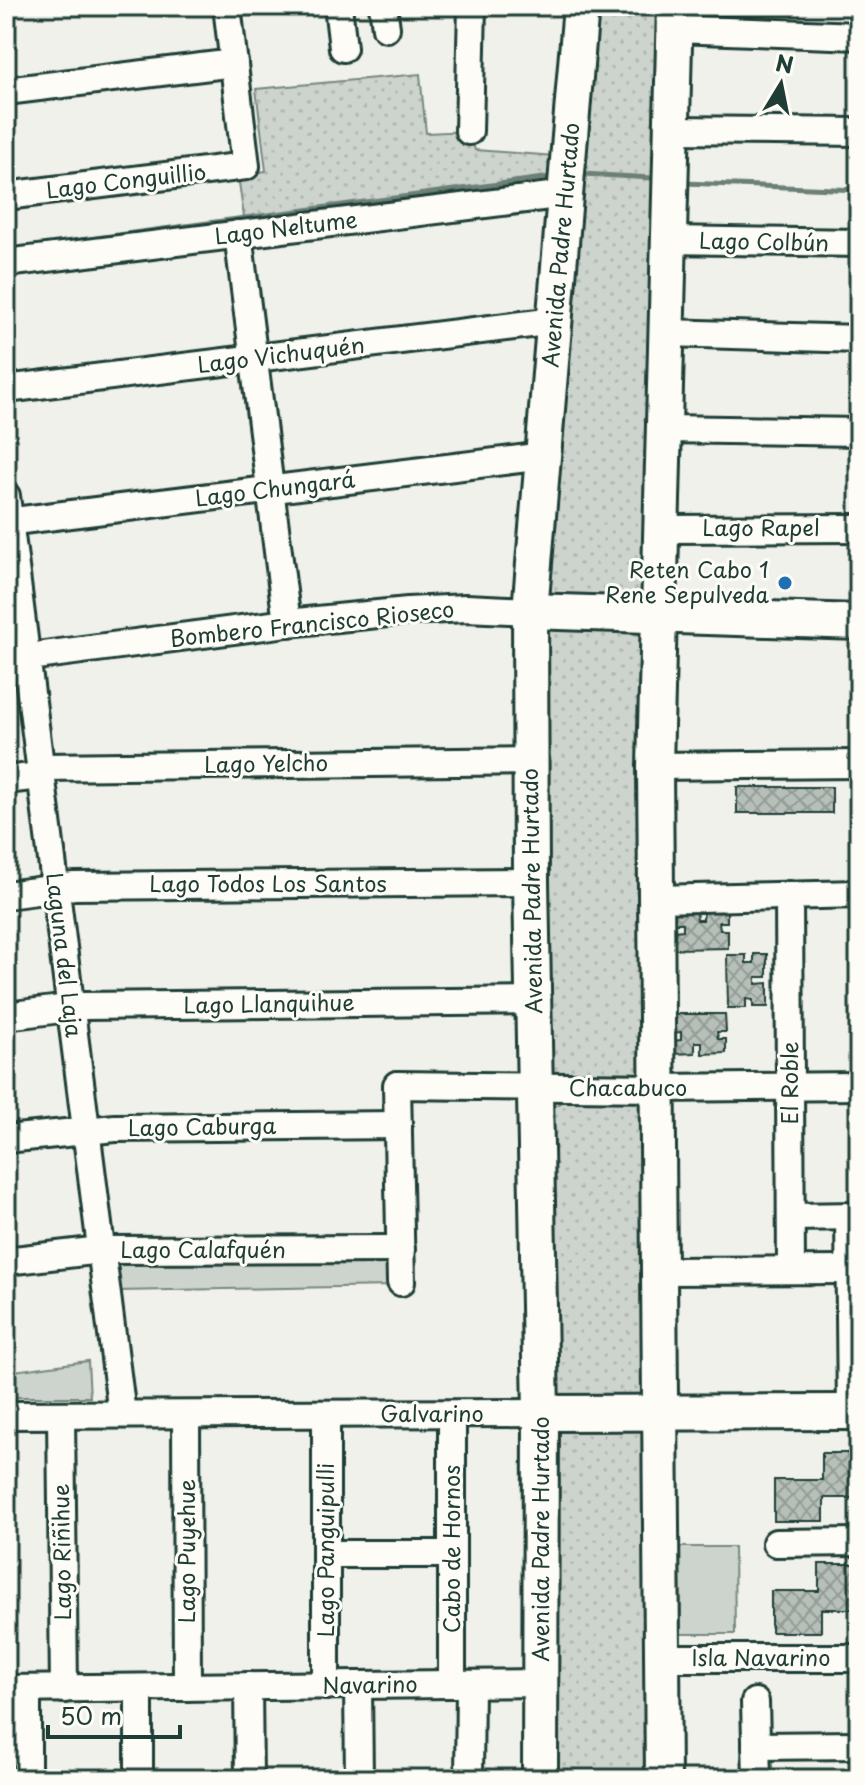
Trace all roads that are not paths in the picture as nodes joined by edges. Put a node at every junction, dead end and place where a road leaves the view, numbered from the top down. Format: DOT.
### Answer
graph roads {
  1 [pos="227,6"];
  2 [pos="338,6"];
  3 [pos="472,6"];
  4 [pos="581,6"];
  5 [pos="675,18"];
  6 [pos="859,36"];
  7 [pos="343,48"];
  8 [pos="234,63"];
  9 [pos="6,91"];
  10 [pos="672,130"];
  11 [pos="469,131"];
  12 [pos="859,132"];
  13 [pos="566,194"];
  14 [pos="6,196"];
  15 [pos="238,234"];
  16 [pos="669,240"];
  17 [pos="859,243"];
  18 [pos="6,263"];
  19 [pos="555,321"];
  20 [pos="667,333"];
  21 [pos="859,339"];
  22 [pos="253,358"];
  23 [pos="6,389"];
  24 [pos="665,429"];
  25 [pos="859,432"];
  26 [pos="544,456"];
  27 [pos="270,489"];
  28 [pos="7,513"];
  29 [pos="859,528"];
  30 [pos="662,529"];
  31 [pos="530,611"];
  32 [pos="660,615"];
  33 [pos="859,622"];
  34 [pos="287,623"];
  35 [pos="16,658"];
  36 [pos="530,761"];
  37 [pos="859,764"];
  38 [pos="655,766"];
  39 [pos="41,770"];
  40 [pos="6,780"];
  41 [pos="531,882"];
  42 [pos="55,888"];
  43 [pos="859,894"];
  44 [pos="6,895"];
  45 [pos="789,895"];
  46 [pos="657,899"];
  47 [pos="534,1001"];
  48 [pos="71,1008"];
  49 [pos="6,1016"];
  50 [pos="859,1086"];
  51 [pos="535,1087"];
  52 [pos="791,1087"];
  53 [pos="659,1088"];
  54 [pos="398,1125"];
  55 [pos="86,1129"];
  56 [pos="6,1139"];
  57 [pos="854,1216"];
  58 [pos="791,1217"];
  59 [pos="401,1249"];
  60 [pos="101,1250"];
  61 [pos="6,1261"];
  62 [pos="791,1270"];
  63 [pos="849,1270"];
  64 [pos="658,1271"];
  65 [pos="401,1282"];
  66 [pos="855,1412"];
  67 [pos="541,1413"];
  68 [pos="661,1413"];
  69 [pos="122,1414"];
  70 [pos="326,1414"];
  71 [pos="452,1414"];
  72 [pos="6,1415"];
  73 [pos="61,1415"];
  74 [pos="186,1415"];
  75 [pos="859,1542"];
  76 [pos="776,1543"];
  77 [pos="326,1554"];
  78 [pos="452,1554"];
  79 [pos="662,1658"];
  80 [pos="859,1658"];
  81 [pos="541,1683"];
  82 [pos="461,1684"];
  83 [pos="358,1685"];
  84 [pos="248,1686"];
  85 [pos="326,1686"];
  86 [pos="187,1687"];
  87 [pos="139,1688"];
  88 [pos="17,1689"];
  89 [pos="64,1689"];
  90 [pos="755,1702"];
  91 [pos="859,1745"];
  92 [pos="756,1746"];
  93 [pos="27,1779"];
  94 [pos="139,1779"];
  95 [pos="249,1779"];
  96 [pos="359,1779"];
  97 [pos="469,1779"];
  98 [pos="540,1779"];
  99 [pos="663,1779"];
  100 [pos="757,1779"];
  1 -- 8 [label="street"];
  2 -- 7 [label="street"];
  3 -- 11 [label="street"];
  4 -- 13 [label="main road, Avenida Padre Hurtado"];
  5 -- 6 [label="street"];
  5 -- 10 [label="main road"];
  8 -- 9 [label="street"];
  8 -- 14 [label="street, Lago Conguillio"];
  10 -- 12 [label="street"];
  10 -- 16 [label="main road"];
  13 -- 15 [label="street, Lago Neltume"];
  13 -- 19 [label="main road, Avenida Padre Hurtado"];
  15 -- 18 [label="street, Lago Neltume"];
  15 -- 22 [label="street"];
  16 -- 17 [label="street, Lago Colbún"];
  16 -- 20 [label="main road"];
  19 -- 22 [label="street, Lago Vichuquén"];
  19 -- 26 [label="main road, Avenida Padre Hurtado"];
  20 -- 21 [label="street"];
  20 -- 24 [label="main road"];
  22 -- 23 [label="street, Lago Vichuquén"];
  22 -- 27 [label="street"];
  24 -- 25 [label="street"];
  24 -- 30 [label="main road"];
  26 -- 27 [label="street, Lago Chungará"];
  26 -- 31 [label="main road, Avenida Padre Hurtado"];
  27 -- 28 [label="street, Lago Chungará"];
  27 -- 34 [label="street"];
  28 -- 35 [label="street, Laguna del Laja"];
  29 -- 30 [label="street, Lago Rapel"];
  30 -- 32 [label="main road"];
  31 -- 32 [label="main road, Bombero Francisco Rioseco"];
  31 -- 34 [label="street, Bombero Francisco Rioseco"];
  31 -- 36 [label="main road, Avenida Padre Hurtado"];
  32 -- 33 [label="main road, Bombero Francisco Rioseco"];
  32 -- 38 [label="main road"];
  34 -- 35 [label="street, Bombero Francisco Rioseco"];
  35 -- 39 [label="street, Laguna del Laja"];
  36 -- 39 [label="street, Lago Yelcho"];
  36 -- 41 [label="main road, Avenida Padre Hurtado"];
  37 -- 38 [label="street"];
  38 -- 46 [label="main road"];
  39 -- 40 [label="street, Lago Yelcho"];
  39 -- 42 [label="street, Laguna del Laja"];
  41 -- 42 [label="street, Lago Todos Los Santos"];
  41 -- 47 [label="main road, Avenida Padre Hurtado"];
  42 -- 44 [label="street, Lago Todos Los Santos"];
  42 -- 48 [label="street, Laguna del Laja"];
  43 -- 45 [label="street"];
  45 -- 46 [label="street"];
  45 -- 52 [label="street, El Roble"];
  46 -- 53 [label="main road"];
  47 -- 48 [label="street, Lago Llanquihue"];
  47 -- 51 [label="main road, Avenida Padre Hurtado"];
  48 -- 49 [label="street, Lago Llanquihue"];
  48 -- 55 [label="street, Laguna del Laja"];
  50 -- 52 [label="street, Chacabuco"];
  51 -- 53 [label="street, Chacabuco"];
  51 -- 54 [label="street, Chacabuco"];
  51 -- 67 [label="main road, Avenida Padre Hurtado"];
  52 -- 53 [label="street, Chacabuco"];
  52 -- 58 [label="street, El Roble"];
  53 -- 64 [label="main road"];
  54 -- 55 [label="street, Lago Caburga"];
  54 -- 59 [label="street"];
  55 -- 56 [label="street, Lago Caburga"];
  55 -- 60 [label="street, Laguna del Laja"];
  57 -- 58 [label="street"];
  57 -- 63 [label="street"];
  58 -- 62 [label="street, El Roble"];
  59 -- 60 [label="street, Lago Calafquén"];
  59 -- 65 [label="street"];
  60 -- 61 [label="street, Lago Calafquén"];
  60 -- 69 [label="street, Laguna del Laja"];
  62 -- 63 [label="street"];
  62 -- 64 [label="street"];
  63 -- 66 [label="street"];
  64 -- 68 [label="main road"];
  66 -- 68 [label="main road, Galvarino"];
  67 -- 68 [label="main road, Galvarino"];
  67 -- 71 [label="street, Galvarino"];
  67 -- 81 [label="main road, Avenida Padre Hurtado"];
  68 -- 79 [label="main road"];
  69 -- 73 [label="street, Galvarino"];
  69 -- 74 [label="street, Galvarino"];
  70 -- 71 [label="street, Galvarino"];
  70 -- 74 [label="street, Galvarino"];
  70 -- 77 [label="street, Lago Panguipulli"];
  71 -- 78 [label="street, Cabo de Hornos"];
  72 -- 73 [label="street, Galvarino"];
  73 -- 89 [label="street, Lago Riñihue"];
  74 -- 86 [label="street, Lago Puyehue"];
  75 -- 76 [label="street"];
  77 -- 78 [label="street"];
  77 -- 85 [label="street, Lago Panguipulli"];
  78 -- 82 [label="street, Cabo de Hornos"];
  79 -- 80 [label="street, Isla Navarino"];
  79 -- 99 [label="main road"];
  81 -- 82 [label="street, Navarino"];
  81 -- 98 [label="main road, Avenida Padre Hurtado"];
  82 -- 83 [label="street, Navarino"];
  82 -- 97 [label="street, Cabo de Hornos"];
  83 -- 85 [label="street, Navarino"];
  83 -- 96 [label="street"];
  84 -- 85 [label="street, Navarino"];
  84 -- 86 [label="street, Navarino"];
  84 -- 95 [label="street"];
  86 -- 87 [label="street, Navarino"];
  87 -- 89 [label="street, Navarino"];
  87 -- 94 [label="street"];
  88 -- 89 [label="street, Navarino"];
  88 -- 93 [label="street"];
  90 -- 92 [label="street"];
  91 -- 92 [label="street"];
  92 -- 100 [label="street"];
}
